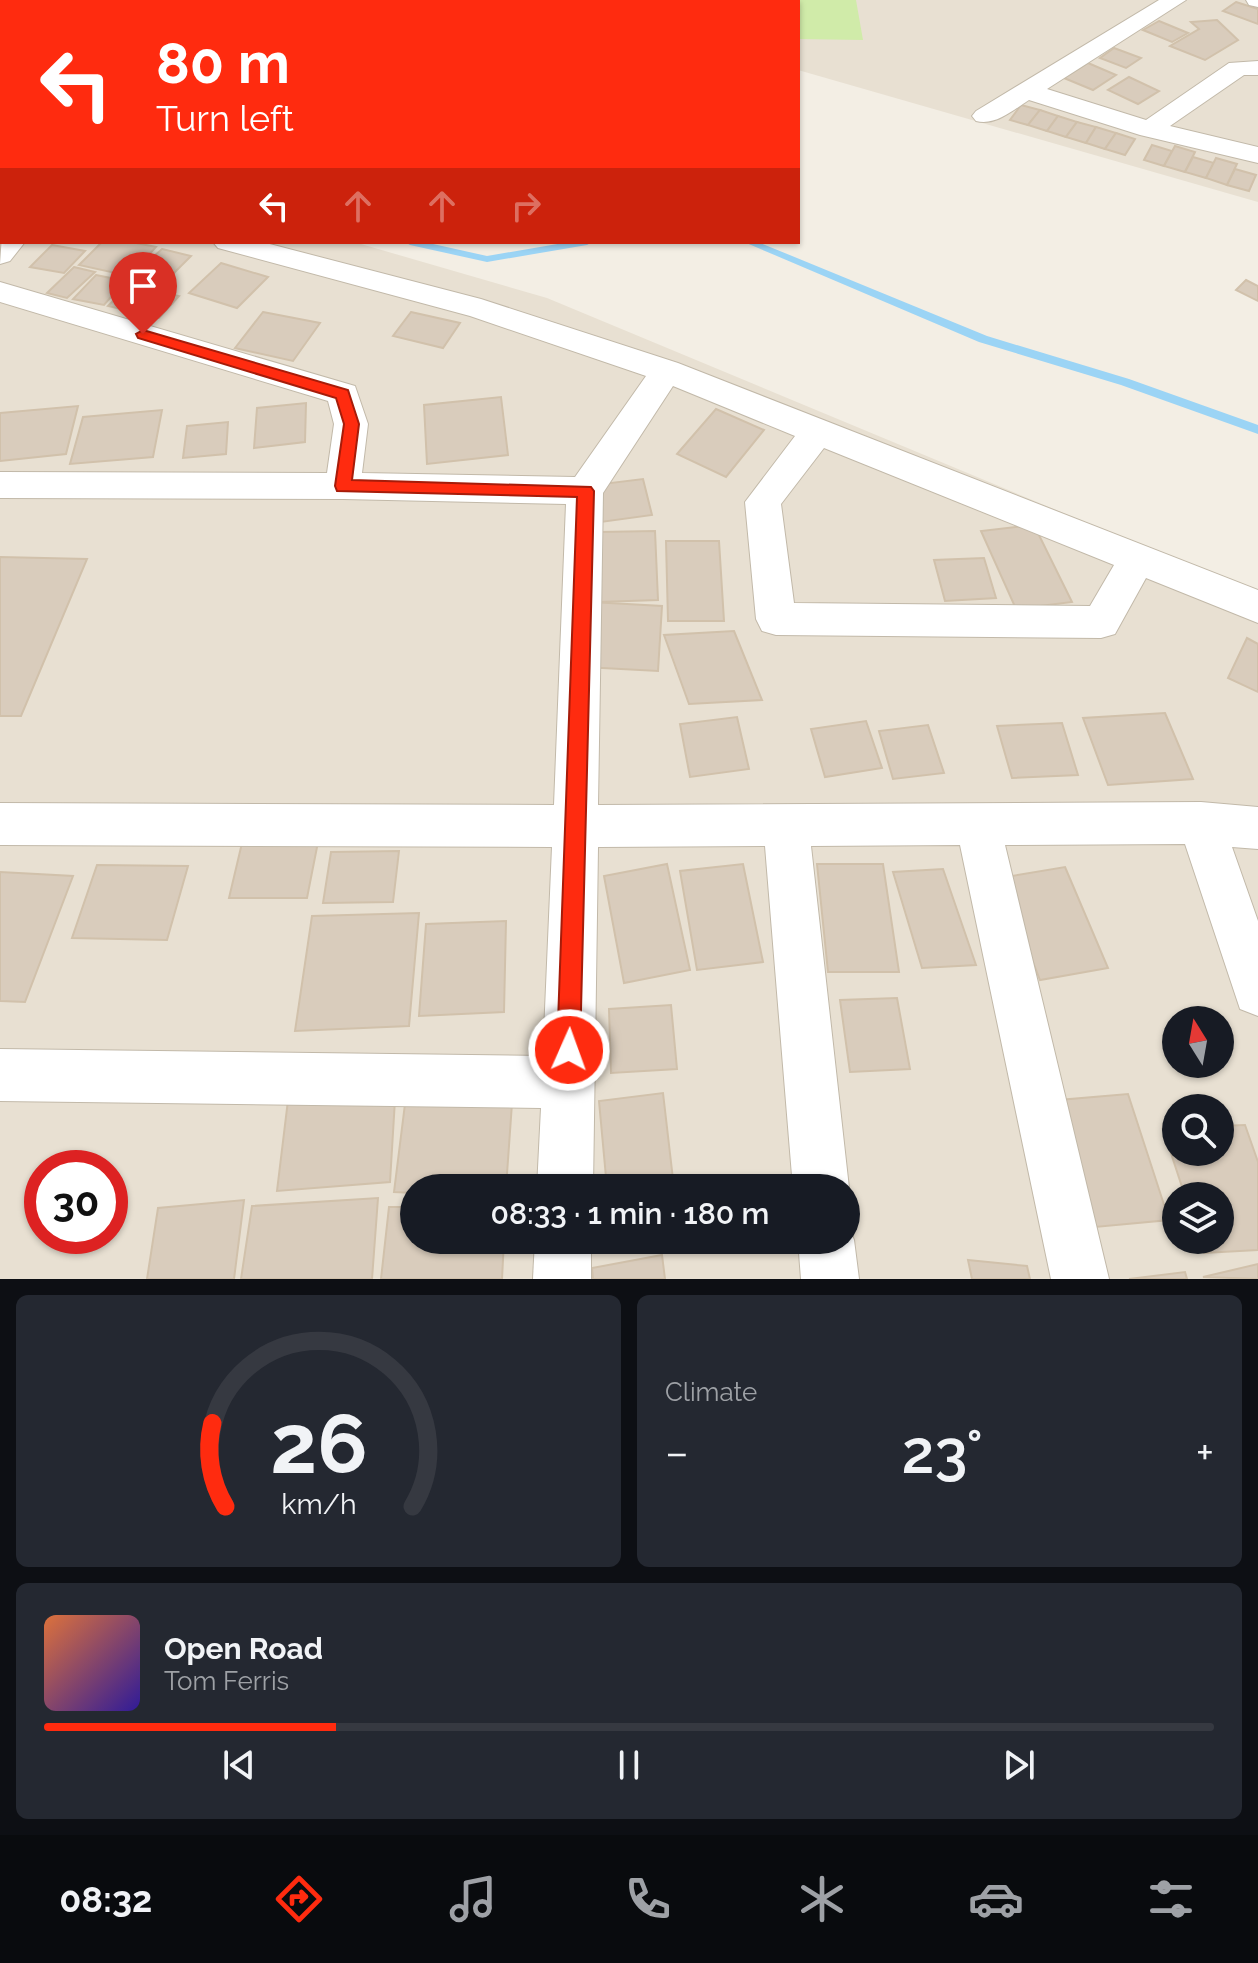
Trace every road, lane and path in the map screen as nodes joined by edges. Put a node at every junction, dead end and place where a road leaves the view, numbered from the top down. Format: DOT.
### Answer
graph roads {
  1 [pos="1175,0"];
  2 [pos="1258,68"];
  3 [pos="1027,91"];
  4 [pos="985,116"];
  5 [pos="1149,129"];
  6 [pos="1258,155"];
  7 [pos="236,244"];
  8 [pos="0,292"];
  9 [pos="666,371"];
  10 [pos="819,430"];
  11 [pos="0,485"];
  12 [pos="343,486"];
  13 [pos="585,491"];
  14 [pos="1138,558"];
  15 [pos="1258,607"];
  16 [pos="1201,823"];
  17 [pos="0,824"];
  18 [pos="575,826"];
  19 [pos="786,826"];
  20 [pos="978,826"];
  21 [pos="1258,828"];
  22 [pos="1258,991"];
  23 [pos="0,1075"];
  24 [pos="568,1082"];
  25 [pos="565,1174"];
  26 [pos="820,1174"];
  27 [pos="563,1254"];
  28 [pos="827,1254"];
  29 [pos="562,1279"];
  30 [pos="830,1279"];
  31 [pos="1080,1279"];
  1 -- 3 [label="street"];
  2 -- 5 [label="street"];
  3 -- 4 [label="street"];
  3 -- 5 [label="street"];
  5 -- 6 [label="street"];
  7 -- 9 [label="street"];
  8 -- 12 [label="street"];
  9 -- 10 [label="street"];
  9 -- 13 [label="street"];
  10 -- 14 [label="street"];
  10 -- 14 [label="street"];
  11 -- 12 [label="street"];
  12 -- 13 [label="street"];
  13 -- 18 [label="street"];
  14 -- 15 [label="street"];
  16 -- 20 [label="street"];
  16 -- 21 [label="street"];
  16 -- 22 [label="street"];
  17 -- 18 [label="street"];
  18 -- 19 [label="street"];
  18 -- 24 [label="street"];
  19 -- 20 [label="street"];
  19 -- 26 [label="street"];
  20 -- 31 [label="street"];
  23 -- 24 [label="street"];
  24 -- 25 [label="street"];
  27 -- 29 [label="street"];
  28 -- 30 [label="street"];
}
